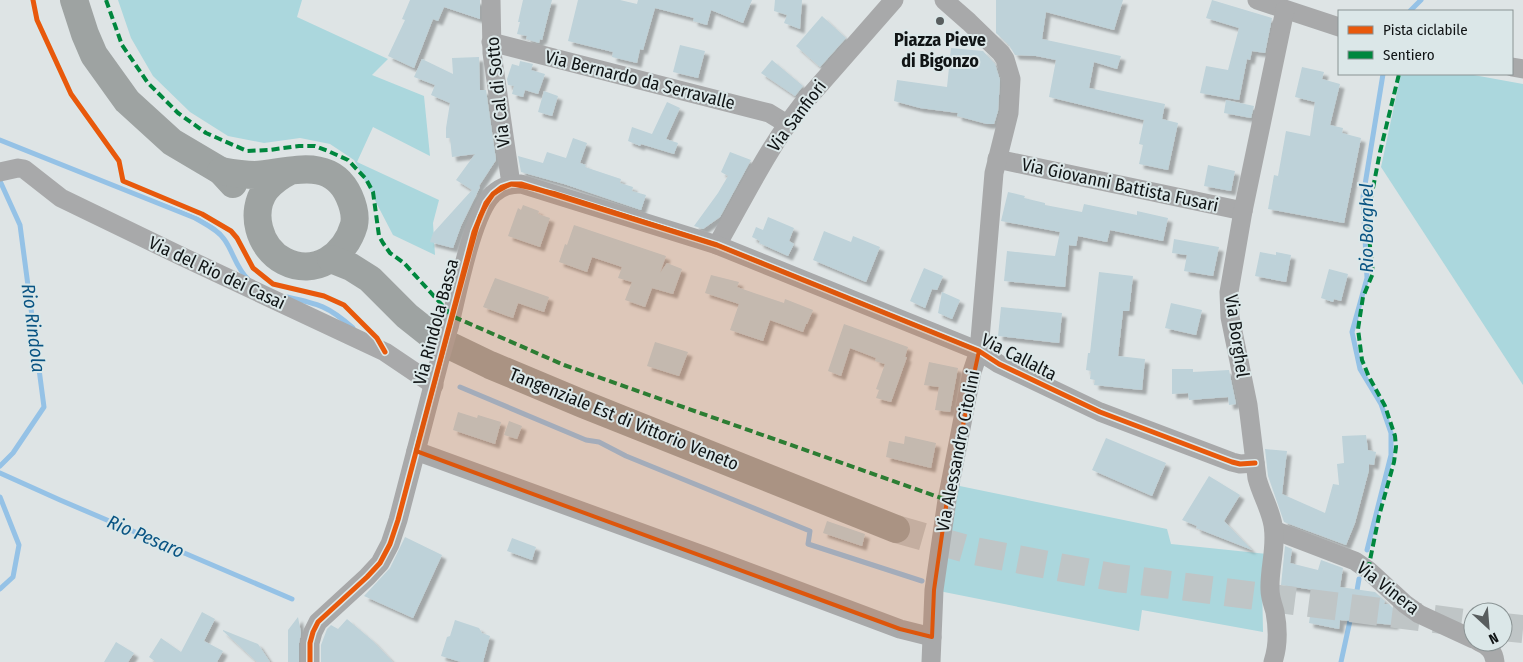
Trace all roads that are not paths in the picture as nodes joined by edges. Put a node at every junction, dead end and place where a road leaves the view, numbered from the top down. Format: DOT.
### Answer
graph roads {
  1 [pos="74,0"];
  2 [pos="491,0"];
  3 [pos="894,0"];
  4 [pos="944,0"];
  5 [pos="1257,0"];
  6 [pos="1285,10"];
  7 [pos="1338,27"];
  8 [pos="491,42"];
  9 [pos="787,124"];
  10 [pos="998,159"];
  11 [pos="5,171"];
  12 [pos="221,171"];
  13 [pos="290,171"];
  14 [pos="511,184"];
  15 [pos="257,211"];
  16 [pos="1243,211"];
  17 [pos="350,237"];
  18 [pos="717,244"];
  19 [pos="331,259"];
  20 [pos="370,279"];
  21 [pos="979,351"];
  22 [pos="434,385"];
  23 [pos="416,451"];
  24 [pos="1255,463"];
  25 [pos="896,530"];
  26 [pos="1274,530"];
  27 [pos="1463,634"];
  28 [pos="932,637"];
  29 [pos="310,662"];
  30 [pos="931,662"];
  31 [pos="1273,662"];
  1 -- 12 [label="main road"];
  2 -- 8 [label="street, Via Cal di Sotto"];
  3 -- 9 [label="street, Via Sanfiori"];
  4 -- 10 [label="street, Via Alessandro Citolini"];
  5 -- 6 [label="street"];
  6 -- 7 [label="street"];
  6 -- 16 [label="street, Via Borghel"];
  8 -- 9 [label="street, Via Bernardo da Serravalle"];
  8 -- 14 [label="street, Via Cal di Sotto"];
  9 -- 18 [label="street, Via Sanfiori"];
  10 -- 16 [label="street, Via Giovanni Battista Fusari"];
  10 -- 21 [label="street, Via Alessandro Citolini"];
  11 -- 22 [label="street, Via del Rio dei Casai"];
  12 -- 13 [label="main road"];
  12 -- 15 [label="main road"];
  13 -- 15 [label="main road"];
  13 -- 17 [label="main road"];
  14 -- 18 [label="street"];
  14 -- 22 [label="street, Via Rindola Bassa, bridge"];
  15 -- 19 [label="main road"];
  16 -- 24 [label="street, Via Borghel"];
  17 -- 19 [label="main road"];
  17 -- 20 [label="main road, Tangenziale Est di Vittorio Veneto"];
  18 -- 21 [label="street, Via Callalta"];
  19 -- 20 [label="main road, Tangenziale Est di Vittorio Veneto"];
  20 -- 25 [label="main road, Tangenziale Est di Vittorio Veneto"];
  21 -- 24 [label="street, Via Callalta"];
  21 -- 28 [label="street, Via Alessandro Citolini"];
  22 -- 23 [label="street, Via Rindola Bassa"];
  23 -- 28 [label="street"];
  23 -- 29 [label="street, Via Rindola Bassa"];
  24 -- 26 [label="street, Via Borghel"];
  26 -- 27 [label="street, Via Vinera"];
  26 -- 31 [label="street, Via Borghel"];
  28 -- 30 [label="street, Via Alessandro Citolini"];
}
